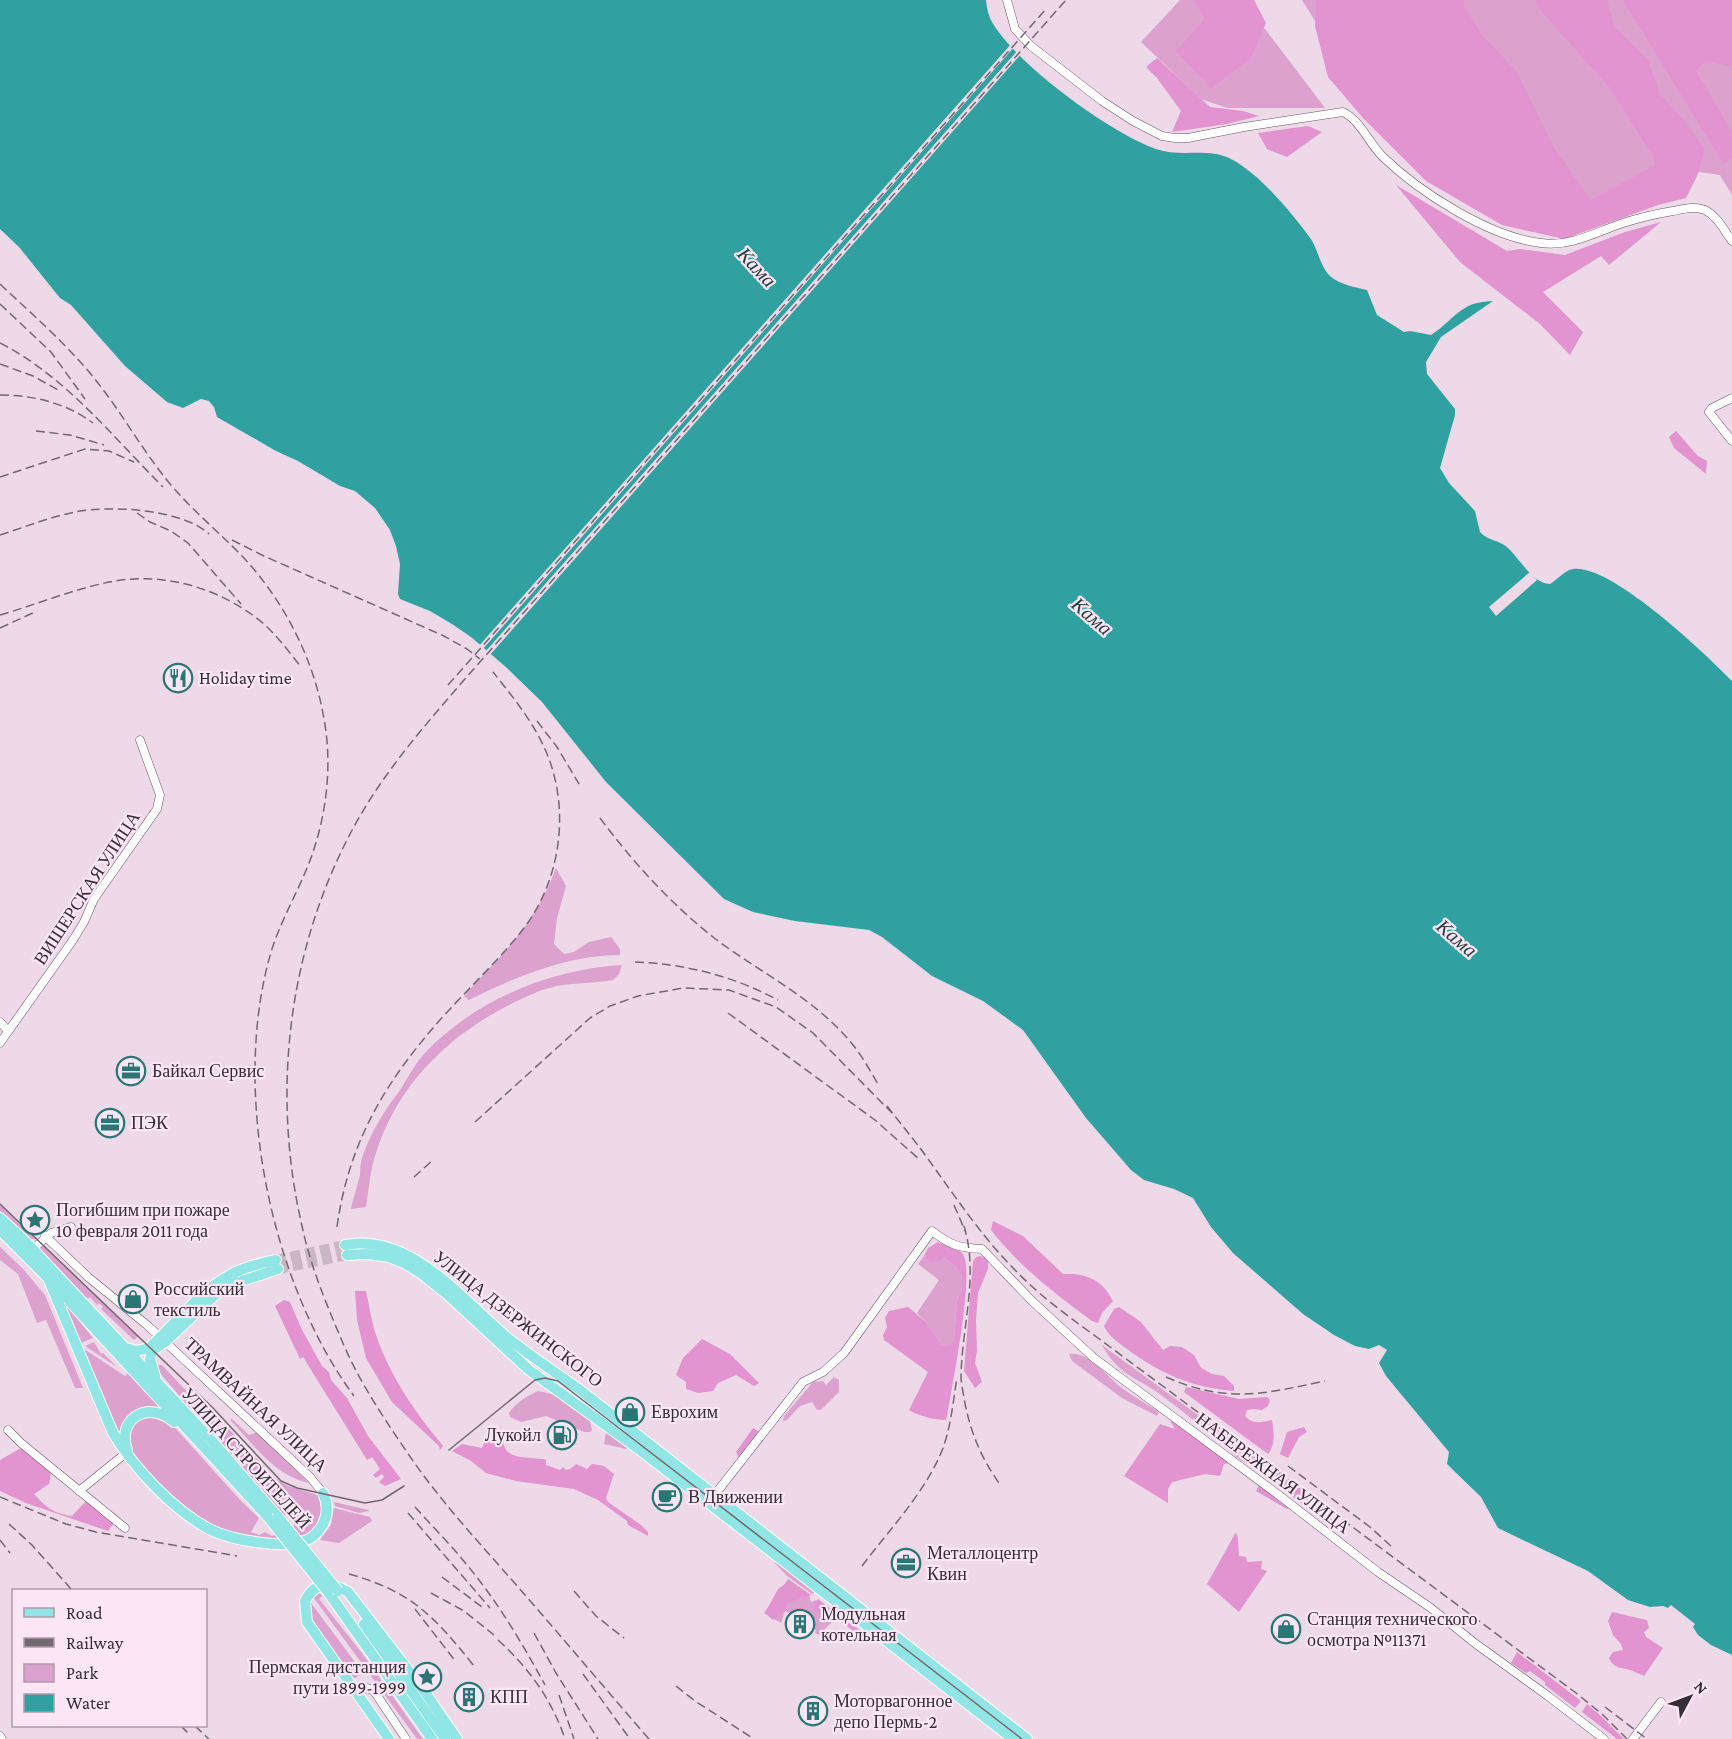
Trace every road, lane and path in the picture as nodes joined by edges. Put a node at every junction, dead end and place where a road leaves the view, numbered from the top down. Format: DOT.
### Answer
graph roads {
  1 [pos="1006,0"];
  2 [pos="1732,241"];
  3 [pos="1732,398"];
  4 [pos="1732,441"];
  5 [pos="140,740"];
  6 [pos="0,1022"];
  7 [pos="8,1031"];
  8 [pos="0,1043"];
  9 [pos="0,1218"];
  10 [pos="71,1227"];
  11 [pos="0,1230"];
  12 [pos="45,1236"];
  13 [pos="33,1249"];
  14 [pos="346,1250"];
  15 [pos="277,1264"];
  16 [pos="48,1278"];
  17 [pos="163,1339"];
  18 [pos="122,1345"];
  19 [pos="159,1385"];
  20 [pos="8,1430"];
  21 [pos="126,1453"];
  22 [pos="134,1463"];
  23 [pos="79,1491"];
  24 [pos="323,1493"];
  25 [pos="711,1500"];
  26 [pos="258,1507"];
  27 [pos="273,1517"];
  28 [pos="125,1528"];
  29 [pos="333,1591"];
  30 [pos="356,1693"];
  31 [pos="1661,1702"];
  32 [pos="389,1739"];
  33 [pos="406,1739"];
  34 [pos="432,1739"];
  35 [pos="445,1739"];
  36 [pos="458,1739"];
  37 [pos="1013,1739"];
  38 [pos="1027,1739"];
  39 [pos="1604,1739"];
  40 [pos="1633,1739"];
  1 -- 2 [label="street"];
  3 -- 4 [label="street"];
  5 -- 7 [label="street, ВИШЕРСКАЯ УЛИЦА"];
  6 -- 7 [label="street"];
  7 -- 8 [label="street, ВИШЕРСКАЯ УЛИЦА"];
  9 -- 13 [label="main road, УЛИЦА СТРОИТЕЛЕЙ"];
  10 -- 12 [label="street"];
  11 -- 16 [label="main road, УЛИЦА СТРОИТЕЛЕЙ"];
  12 -- 13 [label="street"];
  12 -- 17 [label="street, ТРАМВАЙНАЯ УЛИЦА"];
  13 -- 18 [label="main road, УЛИЦА СТРОИТЕЛЕЙ"];
  14 -- 25 [label="main road, УЛИЦА ДЗЕРЖИНСКОГО"];
  15 -- 17 [label="main road"];
  16 -- 21 [label="main road"];
  16 -- 26 [label="main road, УЛИЦА СТРОИТЕЛЕЙ"];
  17 -- 18 [label="main road, ТРАМВАЙНАЯ УЛИЦА"];
  17 -- 19 [label="main road, ТРАМВАЙНАЯ УЛИЦА"];
  17 -- 24 [label="street, ТРАМВАЙНАЯ УЛИЦА"];
  18 -- 19 [label="main road, УЛИЦА СТРОИТЕЛЕЙ"];
  19 -- 27 [label="main road, УЛИЦА СТРОИТЕЛЕЙ"];
  20 -- 23 [label="street"];
  21 -- 22 [label="main road"];
  21 -- 23 [label="street"];
  22 -- 24 [label="main road"];
  22 -- 26 [label="main road"];
  23 -- 28 [label="street"];
  25 -- 37 [label="main road, УЛИЦА ДЗЕРЖИНСКОГО"];
  25 -- 38 [label="main road, УЛИЦА ДЗЕРЖИНСКОГО"];
  25 -- 39 [label="street, НАБЕРЕЖНАЯ УЛИЦА"];
  26 -- 27 [label="main road, УЛИЦА СТРОИТЕЛЕЙ"];
  27 -- 29 [label="main road, УЛИЦА СТРОИТЕЛЕЙ, bridge"];
  29 -- 34 [label="main road, УЛИЦА СТРОИТЕЛЕЙ"];
  29 -- 35 [label="main road, УЛИЦА СТРОИТЕЛЕЙ"];
  30 -- 32 [label="main road"];
  30 -- 33 [label="street"];
  30 -- 36 [label="main road"];
  31 -- 40 [label="street"];
}
